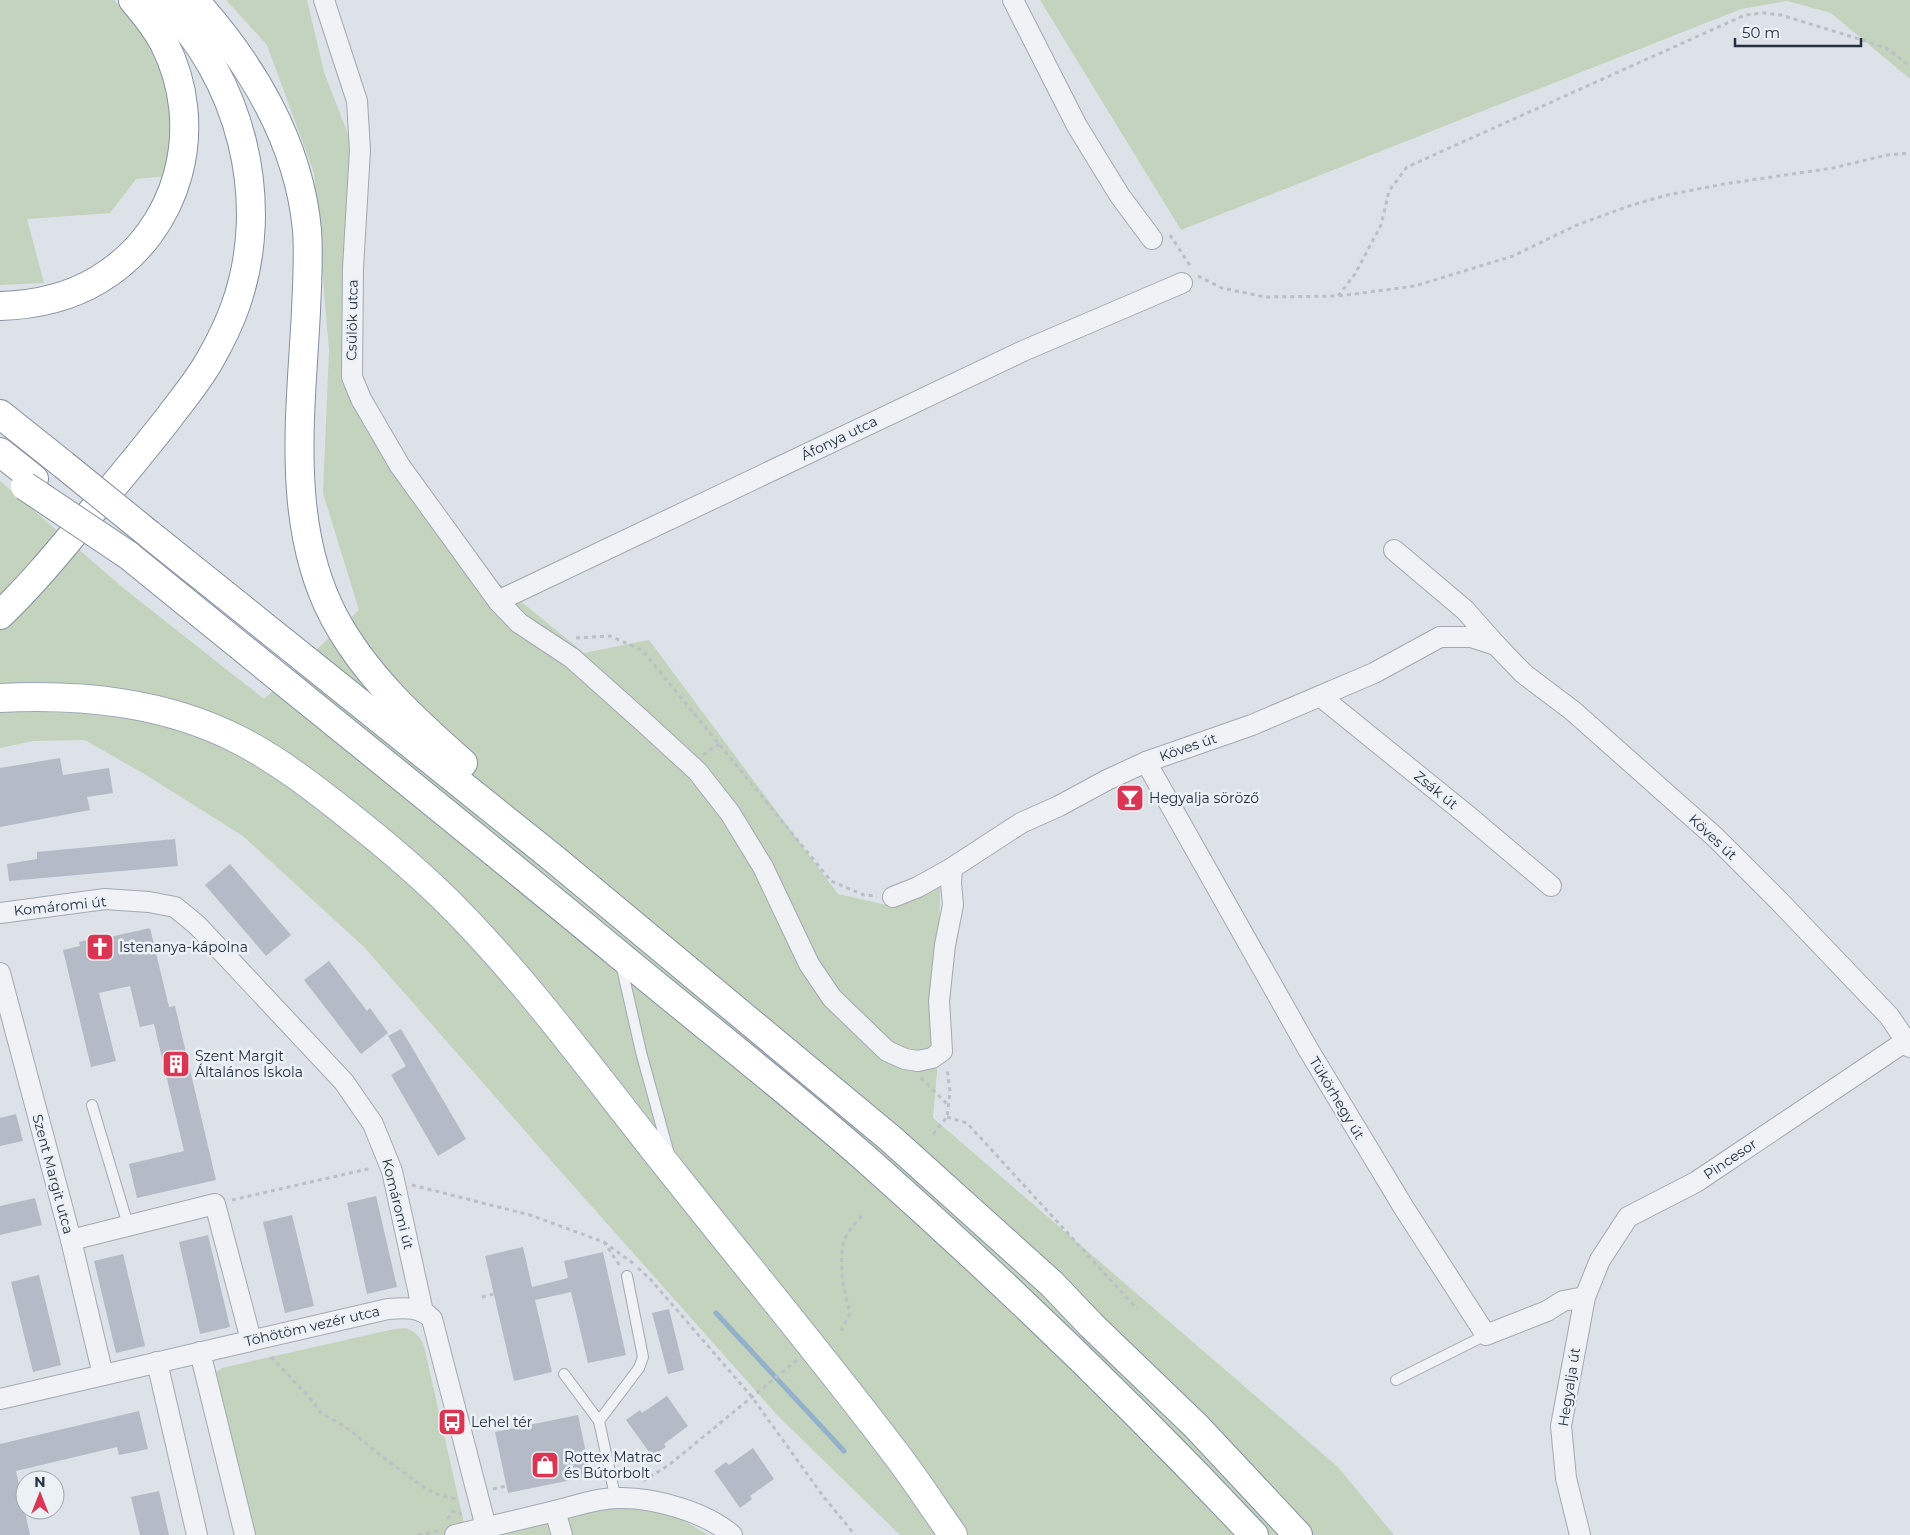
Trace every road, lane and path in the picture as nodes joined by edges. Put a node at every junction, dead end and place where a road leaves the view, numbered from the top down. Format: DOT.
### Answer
graph roads {
  1 [pos="133,0"];
  2 [pos="161,0"];
  3 [pos="194,0"];
  4 [pos="324,0"];
  5 [pos="1013,0"];
  6 [pos="1910,66"];
  7 [pos="1910,153"];
  8 [pos="1152,239"];
  9 [pos="1190,280"];
  10 [pos="1338,296"];
  11 [pos="0,306"];
  12 [pos="0,414"];
  13 [pos="0,452"];
  14 [pos="0,469"];
  15 [pos="29,483"];
  16 [pos="1394,550"];
  17 [pos="498,601"];
  18 [pos="0,616"];
  19 [pos="545,641"];
  20 [pos="1496,644"];
  21 [pos="1320,696"];
  22 [pos="0,698"];
  23 [pos="719,744"];
  24 [pos="710,750"];
  25 [pos="1146,762"];
  26 [pos="553,858"];
  27 [pos="952,868"];
  28 [pos="1551,886"];
  29 [pos="893,897"];
  30 [pos="0,913"];
  31 [pos="618,954"];
  32 [pos="0,973"];
  33 [pos="1907,1045"];
  34 [pos="942,1050"];
  35 [pos="912,1060"];
  36 [pos="92,1104"];
  37 [pos="949,1106"];
  38 [pos="947,1118"];
  39 [pos="933,1134"];
  40 [pos="388,1158"];
  41 [pos="675,1176"];
  42 [pos="395,1181"];
  43 [pos="214,1204"];
  44 [pos="862,1215"];
  45 [pos="128,1225"];
  46 [pos="71,1240"];
  47 [pos="604,1242"];
  48 [pos="627,1276"];
  49 [pos="494,1294"];
  50 [pos="482,1297"];
  51 [pos="1585,1297"];
  52 [pos="1137,1309"];
  53 [pos="423,1312"];
  54 [pos="841,1331"];
  55 [pos="1486,1335"];
  56 [pos="251,1340"];
  57 [pos="200,1352"];
  58 [pos="271,1358"];
  59 [pos="800,1358"];
  60 [pos="158,1362"];
  61 [pos="564,1374"];
  62 [pos="103,1375"];
  63 [pos="1396,1380"];
  64 [pos="752,1397"];
  65 [pos="0,1399"];
  66 [pos="599,1421"];
  67 [pos="506,1486"];
  68 [pos="493,1489"];
  69 [pos="614,1491"];
  70 [pos="458,1500"];
  71 [pos="555,1511"];
  72 [pos="487,1532"];
  73 [pos="197,1535"];
  74 [pos="245,1535"];
  75 [pos="455,1535"];
  76 [pos="562,1535"];
  77 [pos="732,1535"];
  78 [pos="856,1535"];
  79 [pos="954,1535"];
  80 [pos="1254,1535"];
  81 [pos="1298,1535"];
  82 [pos="1580,1535"];
  1 -- 11 [label="main road"];
  2 -- 18 [label="main road"];
  3 -- 26 [label="main road"];
  4 -- 17 [label="street, Csülök utca"];
  5 -- 8 [label="street"];
  6 -- 10 [label="path"];
  7 -- 10 [label="path"];
  9 -- 10 [label="path"];
  9 -- 17 [label="street, Áfonya utca"];
  12 -- 26 [label="main road, bridge"];
  13 -- 15 [label="main road"];
  14 -- 15 [label="main road"];
  15 -- 31 [label="main road, bridge"];
  16 -- 20 [label="street, Köves út"];
  17 -- 19 [label="street, Csülök utca"];
  19 -- 23 [label="path"];
  19 -- 35 [label="street, Csülök utca"];
  20 -- 21 [label="street, Köves út"];
  20 -- 33 [label="street, Köves út"];
  21 -- 25 [label="street, Köves út"];
  21 -- 28 [label="street, Zsák út"];
  22 -- 41 [label="main road"];
  23 -- 24 [label="path"];
  23 -- 29 [label="path"];
  25 -- 27 [label="street, Köves út"];
  25 -- 55 [label="street, Tükörhegy út"];
  26 -- 81 [label="main road"];
  27 -- 29 [label="street, Köves út"];
  27 -- 34 [label="street"];
  30 -- 40 [label="street, Komáromi út"];
  31 -- 41 [label="lane"];
  31 -- 80 [label="main road"];
  32 -- 46 [label="street, Szent Margit utca"];
  33 -- 51 [label="street, Pincesor"];
  34 -- 35 [label="street"];
  34 -- 37 [label="path"];
  35 -- 37 [label="path"];
  36 -- 45 [label="lane"];
  37 -- 38 [label="path"];
  38 -- 39 [label="path"];
  38 -- 52 [label="path"];
  40 -- 42 [label="street, Komáromi út"];
  40 -- 43 [label="path"];
  41 -- 79 [label="main road"];
  42 -- 47 [label="path"];
  42 -- 53 [label="street, Komáromi út"];
  43 -- 45 [label="street"];
  43 -- 56 [label="street"];
  44 -- 54 [label="path"];
  45 -- 46 [label="street"];
  46 -- 62 [label="street, Szent Margit utca"];
  47 -- 48 [label="path"];
  47 -- 64 [label="path"];
  48 -- 66 [label="lane"];
  49 -- 50 [label="path"];
  51 -- 55 [label="street"];
  51 -- 82 [label="street, Hegyalja út"];
  53 -- 56 [label="street, Töhötöm vezér utca"];
  53 -- 72 [label="street, Komáromi út"];
  55 -- 63 [label="lane"];
  56 -- 57 [label="street, Töhötöm vezér utca"];
  57 -- 60 [label="street, Töhötöm vezér utca"];
  57 -- 74 [label="street"];
  58 -- 70 [label="path"];
  59 -- 64 [label="path"];
  60 -- 62 [label="street, Töhötöm vezér utca"];
  60 -- 73 [label="street"];
  61 -- 66 [label="lane"];
  62 -- 65 [label="street, Töhötöm vezér utca"];
  64 -- 69 [label="path"];
  64 -- 78 [label="path"];
  66 -- 69 [label="lane"];
  67 -- 68 [label="path"];
  71 -- 72 [label="street"];
  71 -- 76 [label="street"];
  71 -- 77 [label="street"];
  72 -- 75 [label="street"];
}
